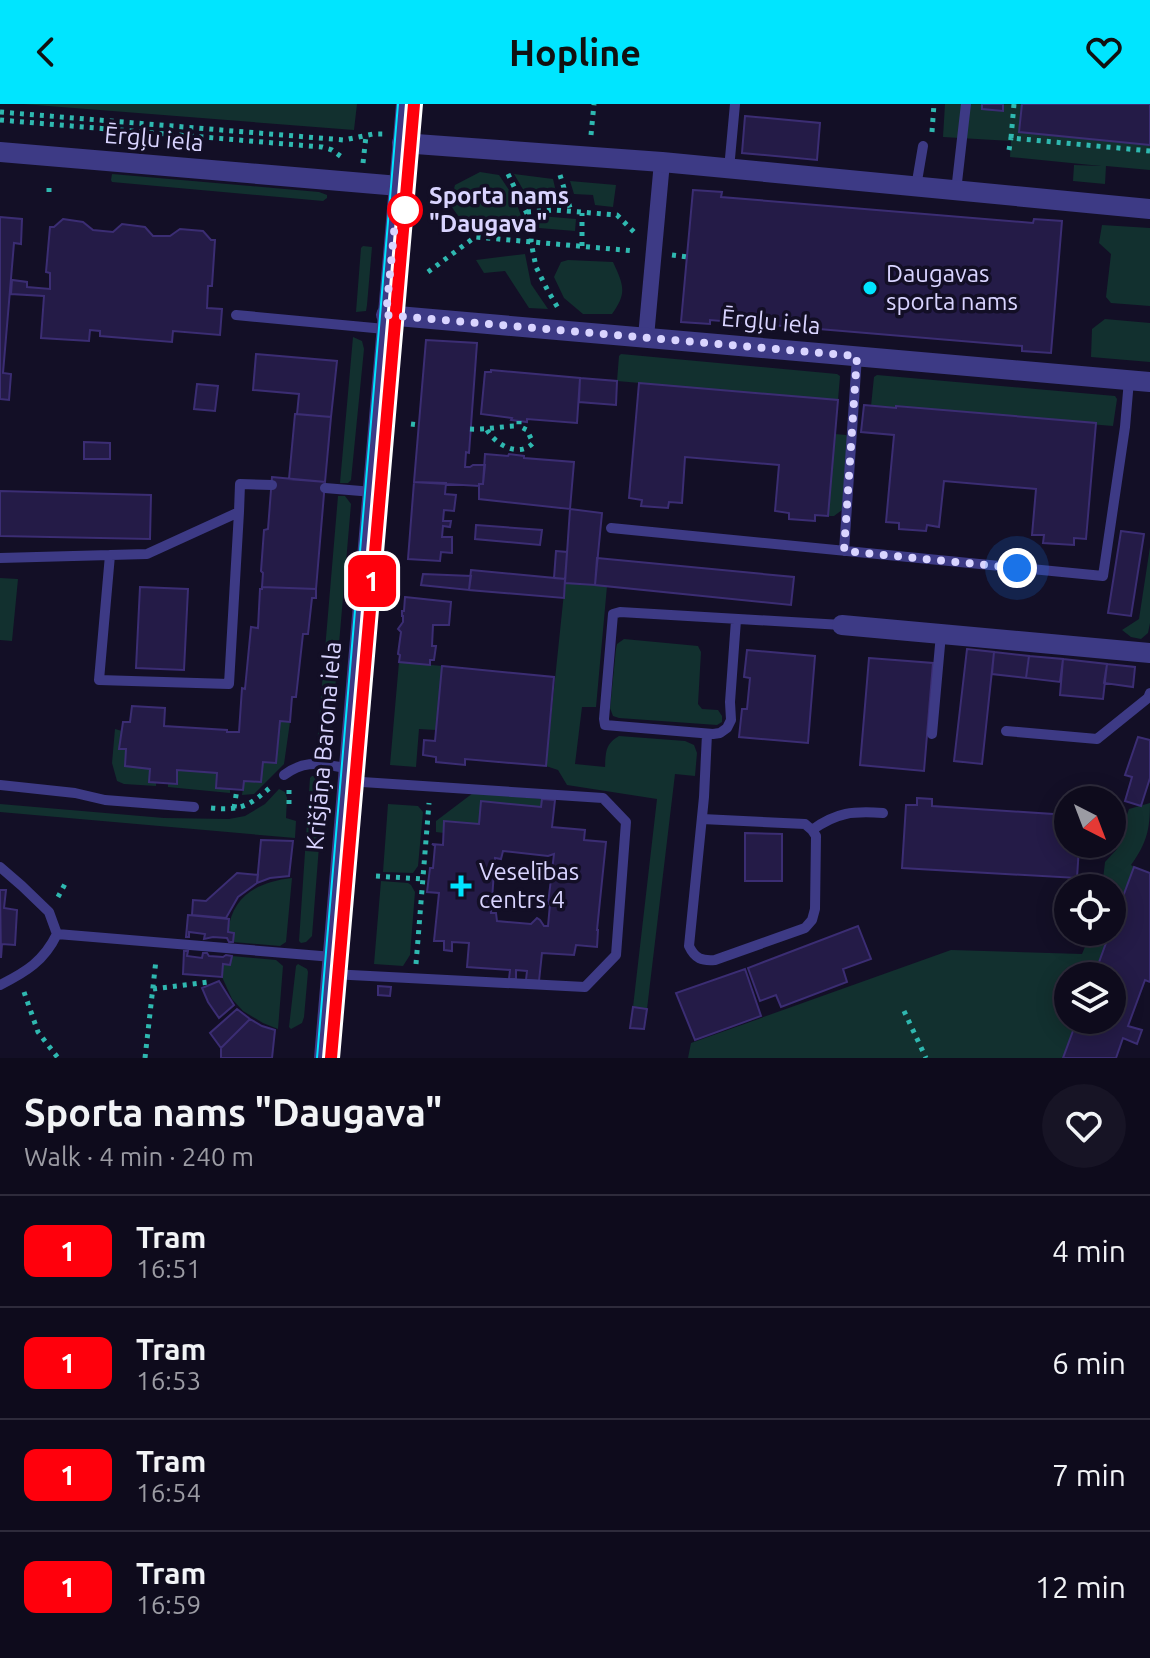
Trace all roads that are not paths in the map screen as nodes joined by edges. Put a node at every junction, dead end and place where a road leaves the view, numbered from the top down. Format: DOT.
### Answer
graph roads {
  1 [pos="406,104"];
  2 [pos="735,104"];
  3 [pos="966,104"];
  4 [pos="402,143"];
  5 [pos="923,146"];
  6 [pos="0,152"];
  7 [pos="662,162"];
  8 [pos="729,169"];
  9 [pos="399,186"];
  10 [pos="916,187"];
  11 [pos="956,191"];
  12 [pos="1150,209"];
  13 [pos="236,315"];
  14 [pos="386,322"];
  15 [pos="646,337"];
  16 [pos="857,356"];
  17 [pos="1129,380"];
  18 [pos="1150,382"];
  19 [pos="272,485"];
  20 [pos="325,488"];
  21 [pos="373,492"];
  22 [pos="239,512"];
  23 [pos="611,528"];
  24 [pos="844,551"];
  25 [pos="110,555"];
  26 [pos="0,558"];
  27 [pos="736,620"];
  28 [pos="842,625"];
  29 [pos="941,634"];
  30 [pos="1150,653"];
  31 [pos="1150,693"];
  32 [pos="1006,731"];
  33 [pos="707,734"];
  34 [pos="932,734"];
  35 [pos="348,774"];
  36 [pos="284,775"];
  37 [pos="0,785"];
  38 [pos="194,807"];
  39 [pos="883,813"];
  40 [pos="702,819"];
  41 [pos="812,830"];
  42 [pos="0,867"];
  43 [pos="57,934"];
  44 [pos="332,966"];
  45 [pos="0,985"];
  46 [pos="324,1058"];
  1 -- 4 [label="street, Krišjāņa Barona iela"];
  2 -- 8 [label="lane"];
  3 -- 11 [label="lane"];
  4 -- 7 [label="street"];
  4 -- 9 [label="street, Krišjāņa Barona iela"];
  5 -- 10 [label="lane"];
  6 -- 9 [label="street, Ērgļu iela"];
  7 -- 8 [label="street"];
  7 -- 15 [label="street"];
  8 -- 10 [label="street"];
  9 -- 14 [label="street, Krišjāņa Barona iela"];
  10 -- 11 [label="street"];
  11 -- 12 [label="street"];
  13 -- 14 [label="lane"];
  14 -- 15 [label="street, Ērgļu iela"];
  14 -- 21 [label="street, Krišjāņa Barona iela"];
  15 -- 16 [label="street, Ērgļu iela"];
  16 -- 17 [label="street, Ērgļu iela"];
  16 -- 24 [label="lane"];
  17 -- 18 [label="street, Ērgļu iela"];
  17 -- 24 [label="lane"];
  19 -- 22 [label="lane"];
  20 -- 21 [label="lane"];
  21 -- 35 [label="street, Krišjāņa Barona iela"];
  22 -- 25 [label="lane"];
  22 -- 25 [label="lane"];
  23 -- 24 [label="lane"];
  25 -- 26 [label="lane"];
  27 -- 28 [label="lane"];
  27 -- 33 [label="lane"];
  27 -- 33 [label="lane"];
  28 -- 29 [label="street"];
  29 -- 30 [label="street"];
  29 -- 34 [label="lane"];
  31 -- 32 [label="lane"];
  33 -- 40 [label="lane"];
  35 -- 36 [label="lane"];
  35 -- 44 [label="street, Krišjāņa Barona iela"];
  35 -- 44 [label="lane"];
  37 -- 38 [label="lane"];
  39 -- 41 [label="lane"];
  40 -- 41 [label="lane"];
  40 -- 41 [label="lane"];
  42 -- 43 [label="lane"];
  43 -- 44 [label="lane"];
  43 -- 45 [label="lane"];
  44 -- 46 [label="street, Krišjāņa Barona iela"];
}
